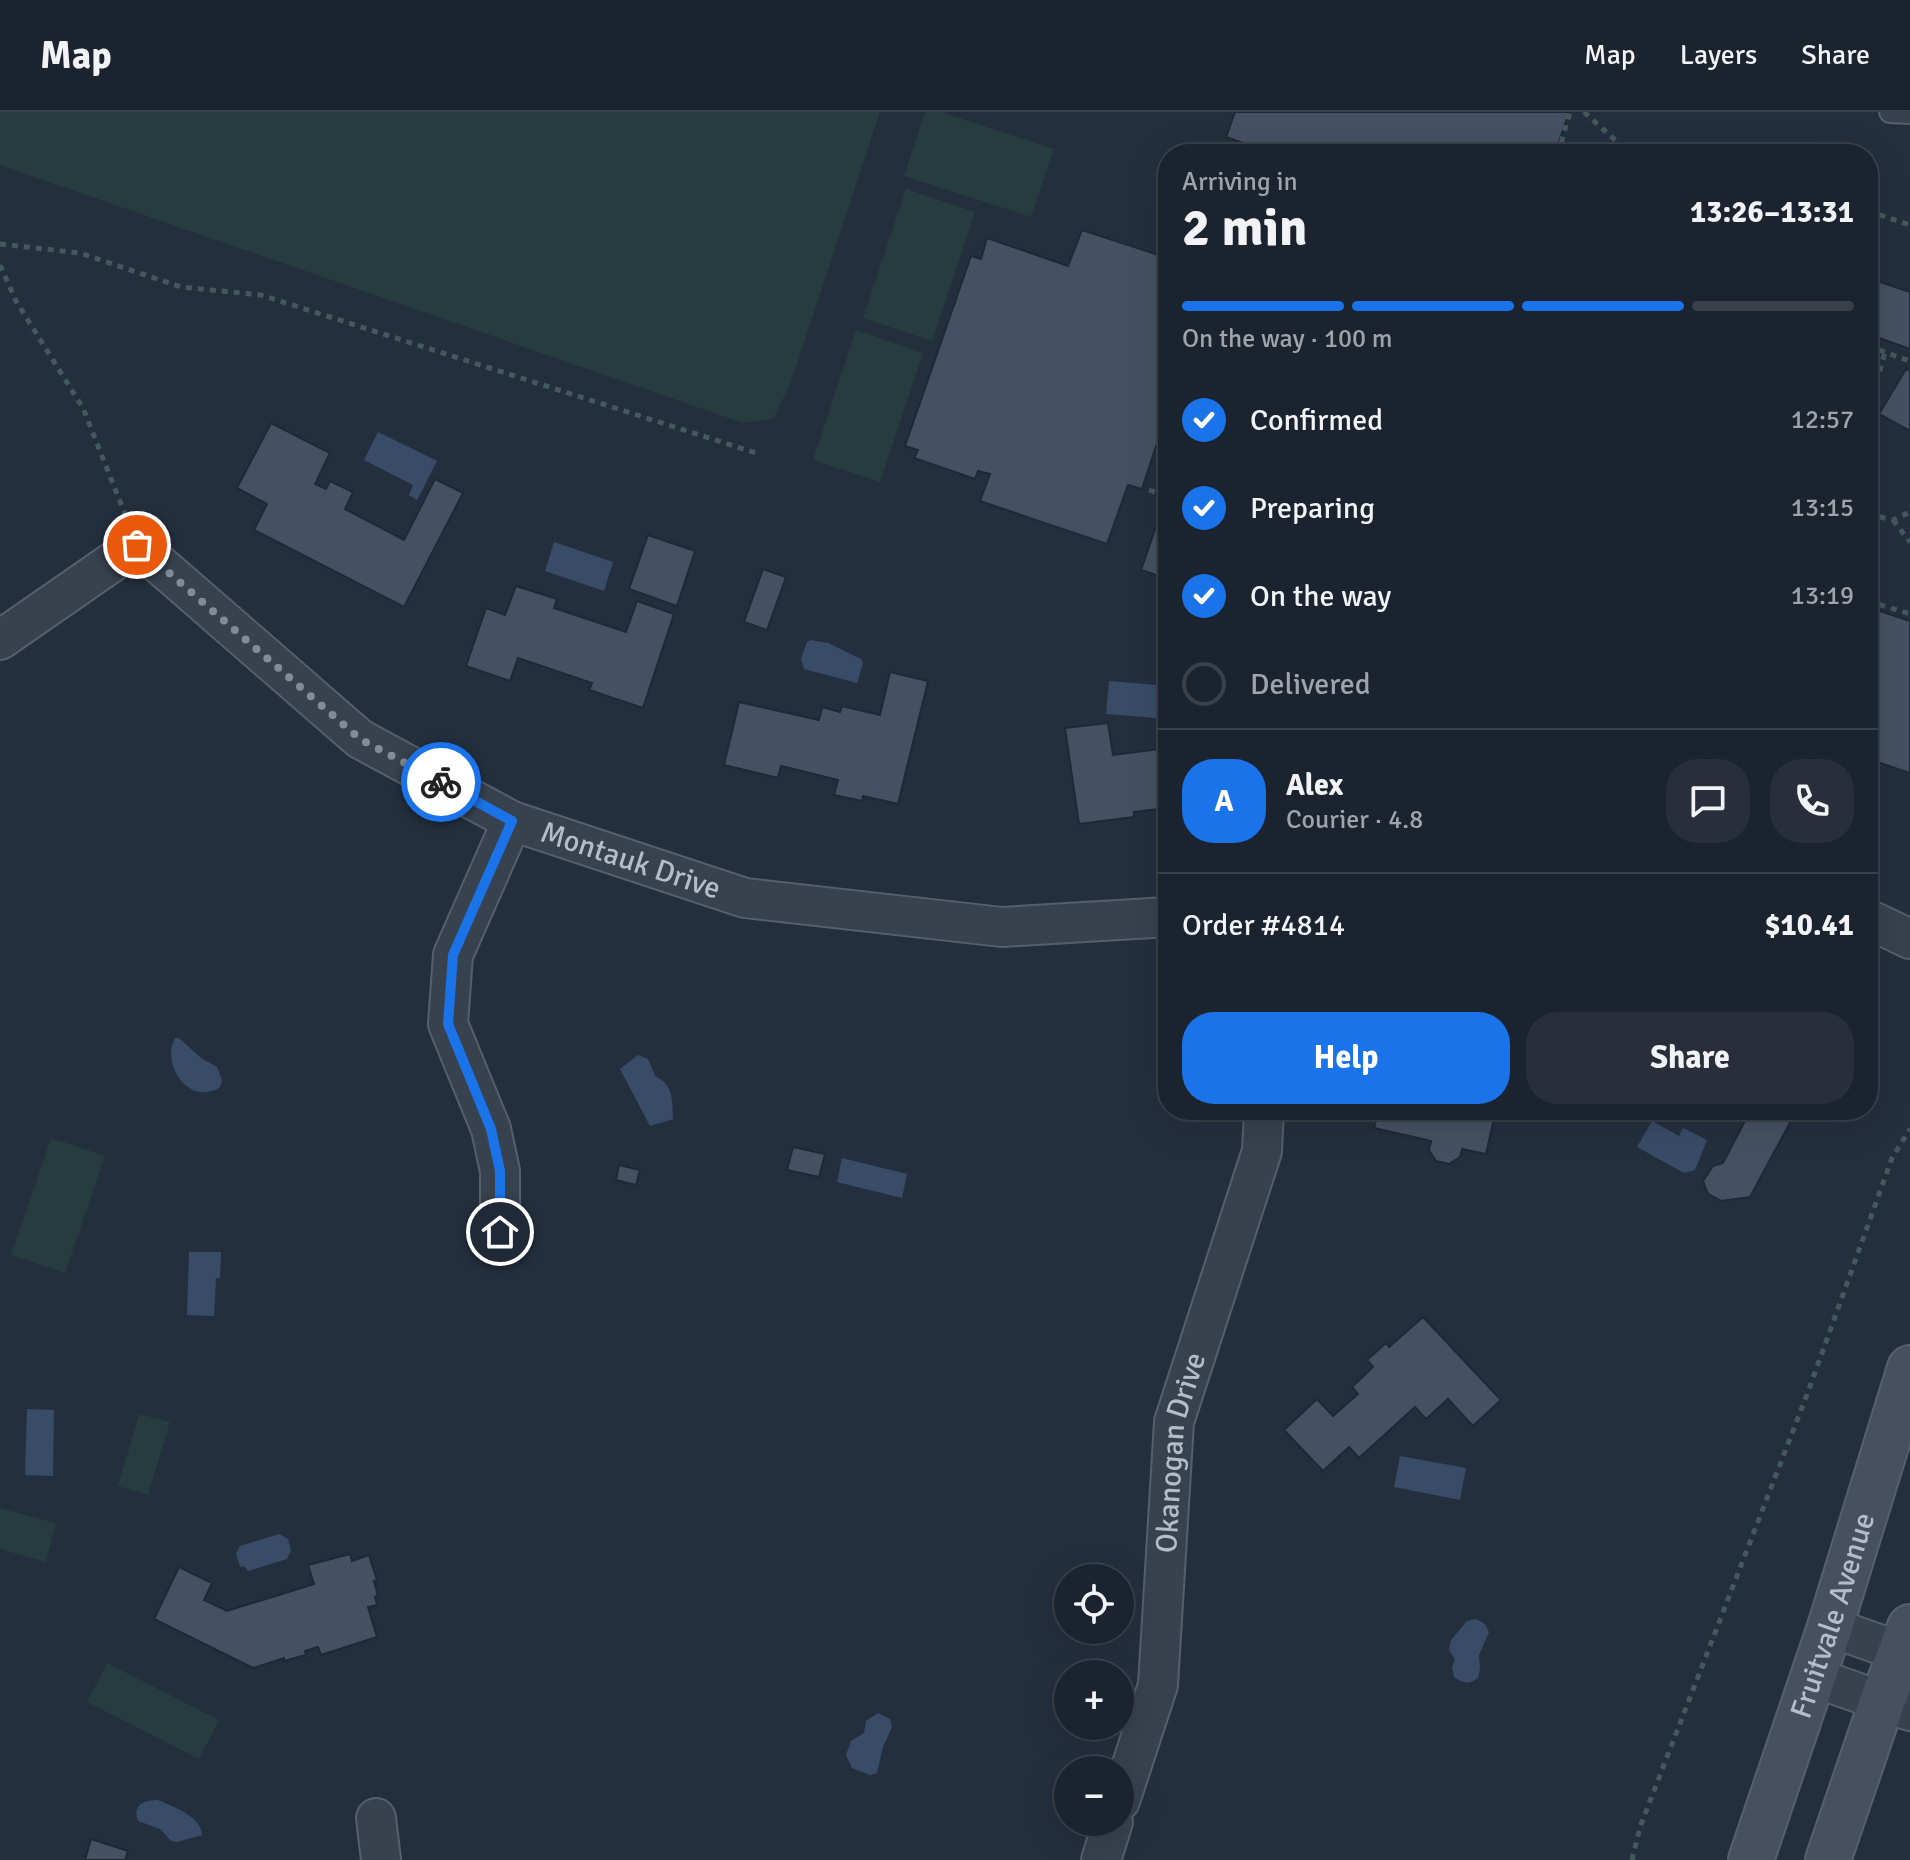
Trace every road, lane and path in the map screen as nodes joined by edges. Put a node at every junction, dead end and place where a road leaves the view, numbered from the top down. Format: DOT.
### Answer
graph roads {
  1 [pos="1570,112"];
  2 [pos="1584,112"];
  3 [pos="1890,112"];
  4 [pos="1910,113"];
  5 [pos="1561,144"];
  6 [pos="1620,144"];
  7 [pos="1878,214"];
  8 [pos="1910,225"];
  9 [pos="0,244"];
  10 [pos="0,265"];
  11 [pos="1878,350"];
  12 [pos="1885,352"];
  13 [pos="1910,361"];
  14 [pos="1878,377"];
  15 [pos="756,453"];
  16 [pos="1149,490"];
  17 [pos="1158,493"];
  18 [pos="1910,512"];
  19 [pos="1878,516"];
  20 [pos="1893,520"];
  21 [pos="1910,542"];
  22 [pos="137,545"];
  23 [pos="1878,604"];
  24 [pos="1910,614"];
  25 [pos="0,640"];
  26 [pos="512,821"];
  27 [pos="1158,918"];
  28 [pos="1878,924"];
  29 [pos="1910,939"];
  30 [pos="1264,1120"];
  31 [pos="1910,1129"];
  32 [pos="500,1232"];
  33 [pos="1910,1368"];
  34 [pos="1830,1627"];
  35 [pos="1907,1645"];
  36 [pos="1813,1677"];
  37 [pos="1896,1706"];
  38 [pos="1134,1758"];
  39 [pos="376,1818"];
  40 [pos="1109,1836"];
  41 [pos="381,1860"];
  42 [pos="1101,1860"];
  43 [pos="1632,1860"];
  44 [pos="1751,1860"];
  45 [pos="1828,1860"];
  1 -- 5 [label="path"];
  2 -- 6 [label="path"];
  3 -- 4 [label="lane"];
  7 -- 8 [label="path"];
  9 -- 15 [label="path"];
  10 -- 22 [label="path"];
  11 -- 12 [label="path"];
  12 -- 13 [label="path"];
  12 -- 14 [label="path"];
  16 -- 17 [label="path"];
  18 -- 20 [label="path"];
  19 -- 20 [label="path"];
  20 -- 21 [label="path"];
  22 -- 25 [label="street"];
  22 -- 26 [label="street, Montauk Drive"];
  23 -- 24 [label="path"];
  26 -- 27 [label="street, Montauk Drive"];
  26 -- 32 [label="street"];
  28 -- 29 [label="street"];
  30 -- 38 [label="street, Okanogan Drive"];
  31 -- 43 [label="path"];
  33 -- 34 [label="main road, Fruitvale Avenue"];
  34 -- 35 [label="street"];
  34 -- 36 [label="main road, Fruitvale Avenue"];
  35 -- 37 [label="main road"];
  36 -- 37 [label="street"];
  36 -- 44 [label="main road, Fruitvale Avenue"];
  37 -- 45 [label="main road"];
  39 -- 41 [label="street"];
  40 -- 42 [label="street"];
}
